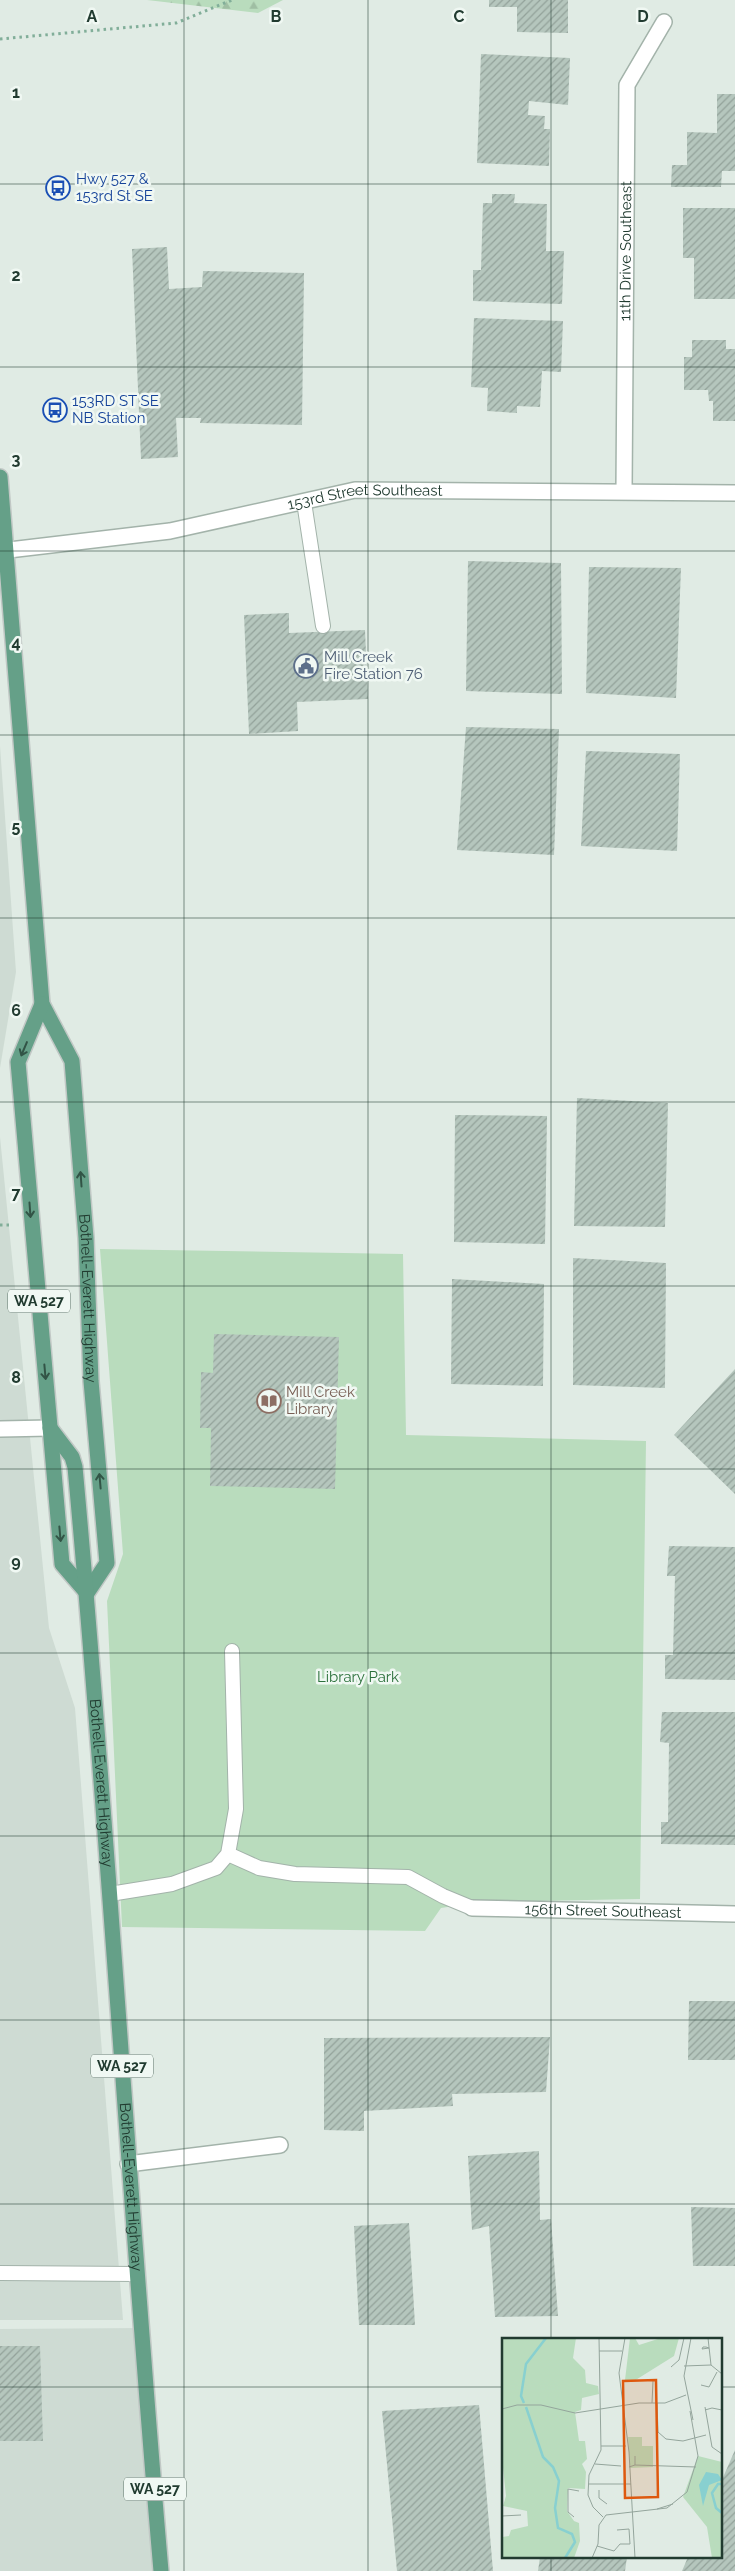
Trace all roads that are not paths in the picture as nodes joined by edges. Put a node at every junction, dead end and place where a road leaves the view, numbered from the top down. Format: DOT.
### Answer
graph roads {
  1 [pos="664,22"];
  2 [pos="0,477"];
  3 [pos="624,491"];
  4 [pos="735,493"];
  5 [pos="304,502"];
  6 [pos="2,551"];
  7 [pos="323,626"];
  8 [pos="42,1004"];
  9 [pos="50,1428"];
  10 [pos="0,1429"];
  11 [pos="87,1593"];
  12 [pos="232,1651"];
  13 [pos="228,1854"];
  14 [pos="110,1894"];
  15 [pos="472,1908"];
  16 [pos="735,1914"];
  17 [pos="280,2145"];
  18 [pos="128,2164"];
  19 [pos="0,2273"];
  20 [pos="137,2274"];
  21 [pos="161,2571"];
  1 -- 3 [label="street, 11th Drive Southeast"];
  2 -- 6 [label="main road, Bothell-Everett Highway / WA 527"];
  3 -- 4 [label="street, 153rd Street Southeast"];
  3 -- 5 [label="street, 153rd Street Southeast"];
  5 -- 6 [label="street, 153rd Street Southeast"];
  5 -- 7 [label="lane"];
  6 -- 8 [label="main road, Bothell-Everett Highway / WA 527"];
  8 -- 9 [label="main road, Bothell-Everett Highway / WA 527, one-way"];
  11 -- 8 [label="main road, Bothell-Everett Highway / WA 527, one-way"];
  9 -- 10 [label="street"];
  9 -- 11 [label="main road"];
  9 -- 11 [label="main road, Bothell-Everett Highway / WA 527, one-way"];
  11 -- 14 [label="main road, Bothell-Everett Highway / WA 527"];
  12 -- 13 [label="lane"];
  13 -- 14 [label="lane"];
  13 -- 15 [label="lane"];
  14 -- 18 [label="main road, Bothell-Everett Highway / WA 527"];
  15 -- 16 [label="street, 156th Street Southeast"];
  17 -- 18 [label="street"];
  18 -- 20 [label="main road, Bothell-Everett Highway / WA 527"];
  19 -- 20 [label="lane"];
  20 -- 21 [label="main road, Bothell-Everett Highway / WA 527"];
}
